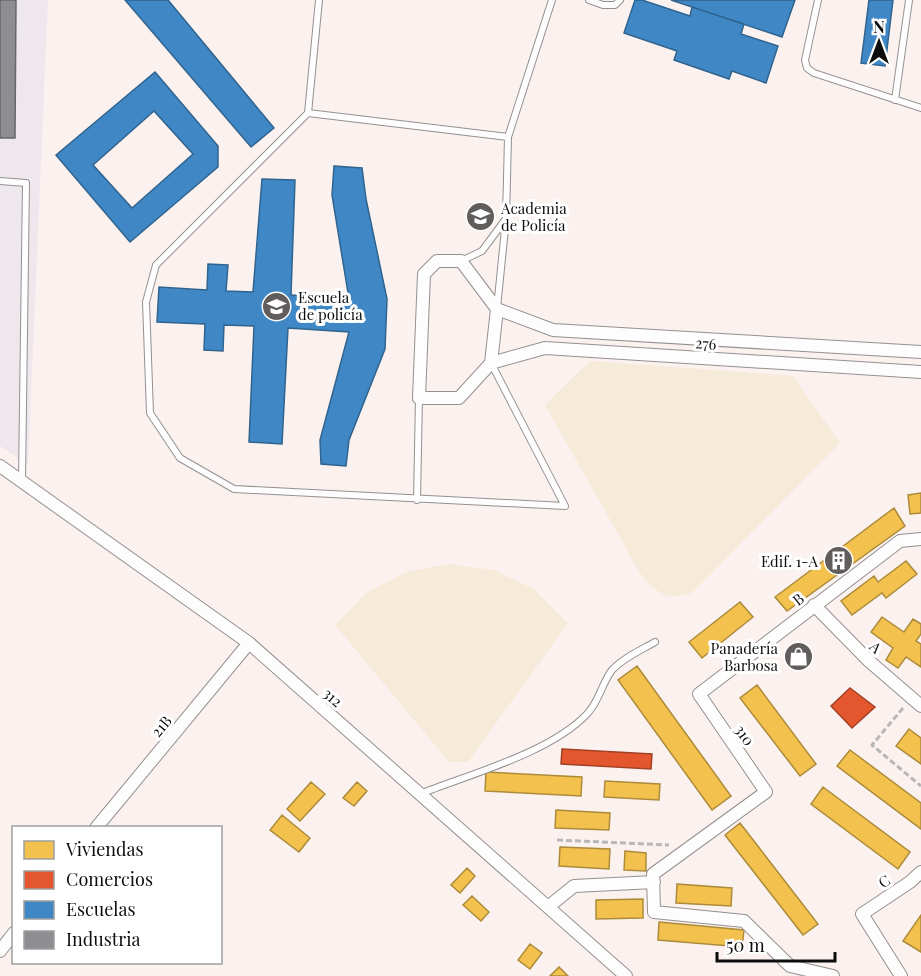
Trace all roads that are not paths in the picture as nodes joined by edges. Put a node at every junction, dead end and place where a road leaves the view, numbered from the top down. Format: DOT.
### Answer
graph roads {
  1 [pos="319,0"];
  2 [pos="552,0"];
  3 [pos="590,0"];
  4 [pos="620,0"];
  5 [pos="818,0"];
  6 [pos="909,0"];
  7 [pos="895,100"];
  8 [pos="921,108"];
  9 [pos="308,113"];
  10 [pos="508,137"];
  11 [pos="0,182"];
  12 [pos="506,219"];
  13 [pos="461,261"];
  14 [pos="497,309"];
  15 [pos="921,352"];
  16 [pos="491,363"];
  17 [pos="921,372"];
  18 [pos="419,398"];
  19 [pos="0,466"];
  20 [pos="22,481"];
  21 [pos="417,500"];
  22 [pos="921,538"];
  23 [pos="814,605"];
  24 [pos="654,642"];
  25 [pos="249,643"];
  26 [pos="699,694"];
  27 [pos="916,702"];
  28 [pos="420,794"];
  29 [pos="98,826"];
  30 [pos="921,872"];
  31 [pos="654,882"];
  32 [pos="548,908"];
  33 [pos="12,936"];
  34 [pos="0,951"];
  35 [pos="626,976"];
  36 [pos="833,976"];
  37 [pos="901,976"];
  1 -- 9 [label="lane"];
  2 -- 10 [label="lane"];
  3 -- 4 [label="lane"];
  5 -- 7 [label="lane"];
  6 -- 7 [label="lane"];
  7 -- 8 [label="lane"];
  9 -- 10 [label="lane"];
  9 -- 21 [label="lane"];
  10 -- 12 [label="lane"];
  11 -- 20 [label="lane"];
  12 -- 13 [label="lane"];
  12 -- 14 [label="lane"];
  13 -- 14 [label="street"];
  13 -- 18 [label="street"];
  14 -- 15 [label="street, 276"];
  14 -- 16 [label="street"];
  16 -- 17 [label="street, 276"];
  16 -- 18 [label="street"];
  16 -- 21 [label="lane"];
  18 -- 21 [label="lane"];
  19 -- 20 [label="street, 312"];
  20 -- 25 [label="street, 312"];
  22 -- 23 [label="street, B"];
  23 -- 26 [label="street, B"];
  23 -- 27 [label="street, A"];
  24 -- 28 [label="lane"];
  25 -- 28 [label="street, 312"];
  25 -- 29 [label="street, 21B"];
  26 -- 31 [label="street, 310"];
  28 -- 32 [label="street, 312"];
  30 -- 37 [label="street, C"];
  31 -- 32 [label="street"];
  31 -- 36 [label="street"];
  32 -- 35 [label="street, 312"];
  33 -- 34 [label="street"];
}
